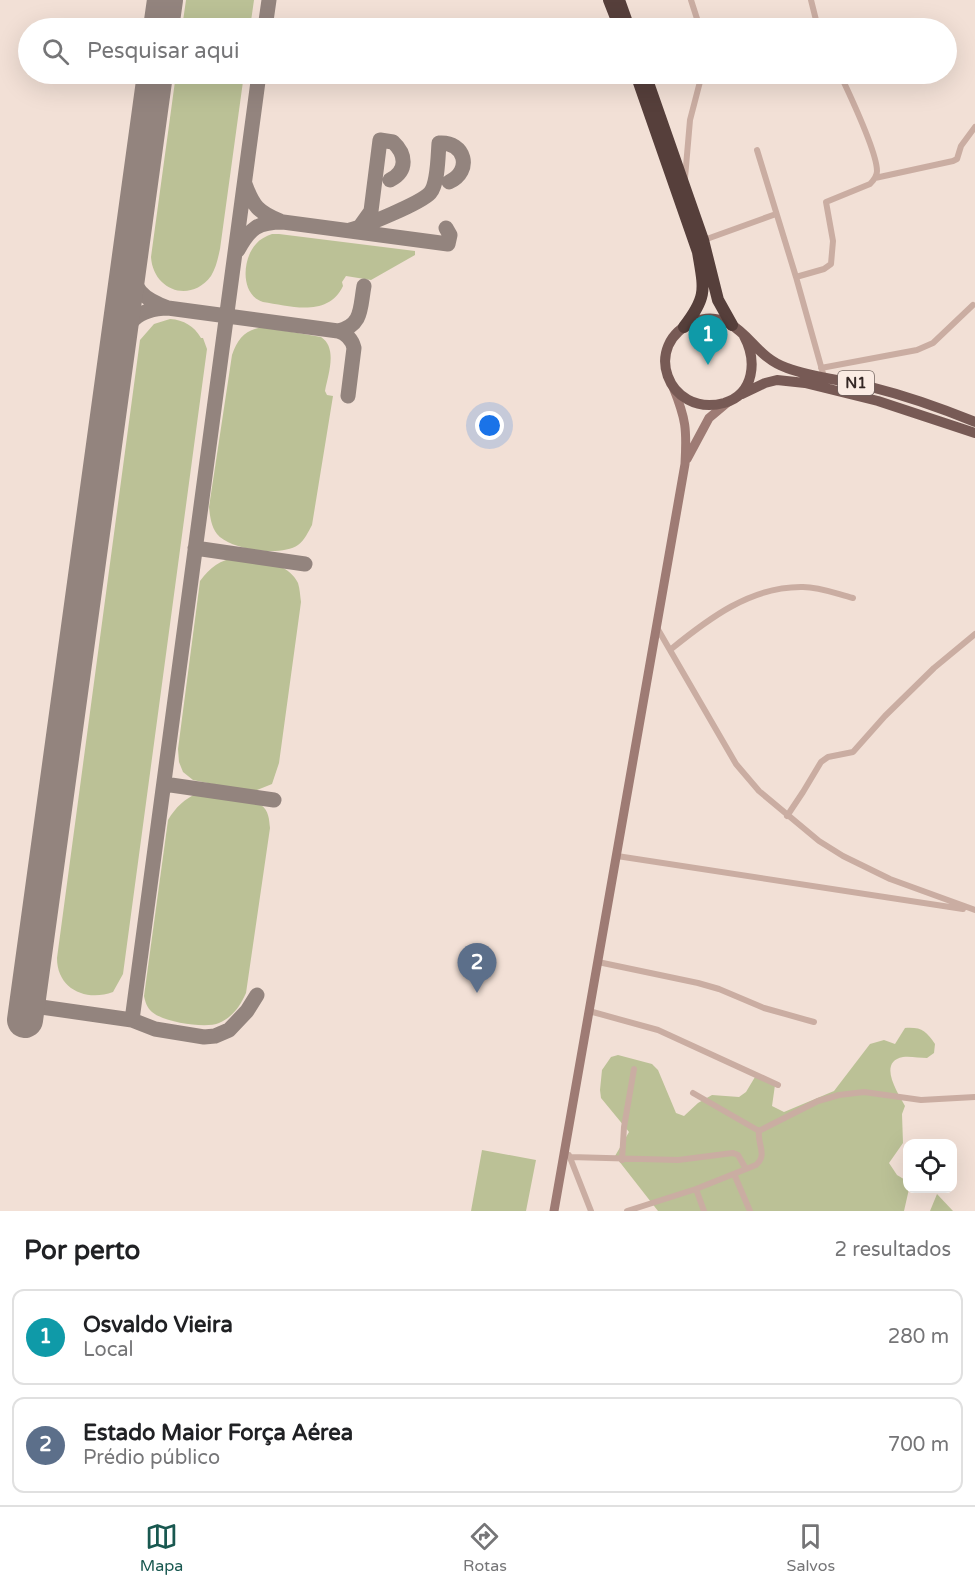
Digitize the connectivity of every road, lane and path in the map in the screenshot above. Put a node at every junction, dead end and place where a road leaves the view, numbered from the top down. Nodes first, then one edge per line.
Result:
1 (609, 0) edge
2 (619, 0) edge
3 (691, 0) edge
4 (811, 0) edge
5 (616, 18) edge
6 (625, 18) edge
7 (697, 18) edge
8 (816, 18) edge
9 (639, 84) edge
10 (649, 84) edge
11 (699, 84) edge
12 (844, 84) edge
13 (975, 127) edge
14 (758, 150) dead end
15 (875, 178) junction
16 (684, 184) junction
17 (776, 214) junction
18 (703, 240) junction
19 (796, 277) junction
20 (973, 305) dead end
21 (732, 325) junction
22 (684, 327) junction
23 (744, 336) junction
24 (823, 372) junction
25 (672, 386) junction
26 (732, 399) junction
27 (975, 422) edge
28 (975, 433) edge
29 (685, 464) junction
30 (853, 598) dead end
31 (656, 625) junction
32 (975, 634) edge
33 (670, 650) junction
34 (787, 816) junction
35 (617, 856) junction
36 (975, 911) edge
37 (598, 962) junction
38 (589, 1011) junction
39 (814, 1022) dead end
40 (634, 1069) dead end
41 (778, 1085) dead end
42 (693, 1093) dead end
43 (975, 1096) edge
44 (759, 1131) junction
45 (567, 1153) junction
46 (622, 1160) junction
47 (746, 1169) junction
48 (734, 1174) junction
49 (696, 1189) junction
50 (652, 1203) junction
51 (554, 1211) edge
52 (591, 1211) edge
53 (627, 1211) edge
54 (654, 1211) edge
55 (705, 1211) edge
56 (750, 1211) edge

1 - 5 highway
2 - 6 highway
3 - 7 street
4 - 8 street
9 - 22 highway
10 - 16 highway
11 - 16 street
12 - 15 street
13 - 15 street
14 - 17 street
15 - 19 street
16 - 18 highway
17 - 18 street
17 - 19 street
18 - 21 highway
19 - 24 street
20 - 24 street
21 - 22 main road
21 - 23 main road
22 - 25 main road
23 - 24 main road, N1
23 - 26 main road
24 - 27 main road, N1
25 - 26 main road
25 - 29 street
26 - 28 main road, N1
26 - 29 street
29 - 31 street
30 - 33 street
31 - 33 street
31 - 35 street
32 - 34 street
33 - 34 street
34 - 36 street
35 - 36 street
35 - 37 street
37 - 38 street
37 - 39 street
38 - 41 street
38 - 45 street
40 - 46 street
42 - 44 street
43 - 44 street
44 - 47 street
45 - 46 street
45 - 51 street
45 - 52 street
46 - 47 street
47 - 48 street
48 - 49 street
48 - 56 street
49 - 50 street
49 - 55 street
50 - 53 street
50 - 54 street

